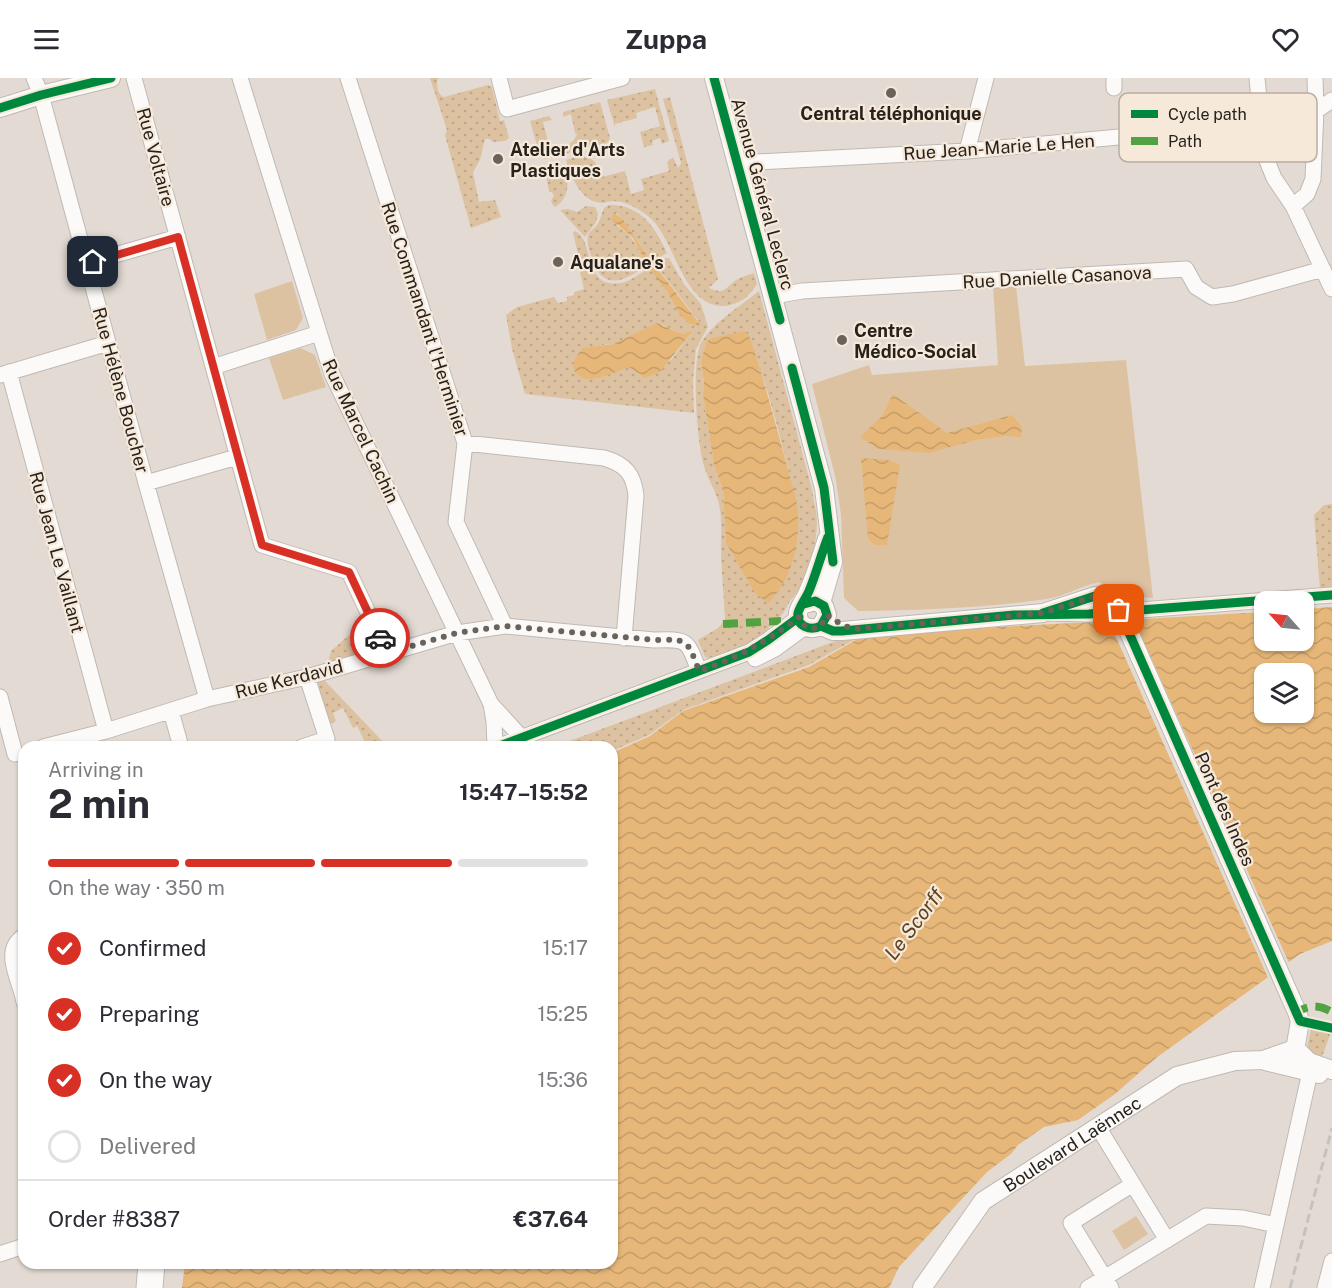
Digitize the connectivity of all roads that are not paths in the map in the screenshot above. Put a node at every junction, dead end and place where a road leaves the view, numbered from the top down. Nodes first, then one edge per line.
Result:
1 (111, 78) edge
2 (134, 78) edge
3 (240, 78) edge
4 (348, 78) edge
5 (499, 78) edge
6 (622, 78) edge
7 (714, 78) edge
8 (986, 78) edge
9 (1257, 78) edge
10 (1315, 78) edge
11 (38, 86) edge
12 (1258, 93) edge
13 (1315, 93) edge
14 (1332, 99) edge
15 (0, 108) edge
16 (1317, 110) edge
17 (1119, 137) edge
18 (967, 151) junction
19 (1268, 162) edge
20 (1314, 162) edge
21 (737, 164) junction
22 (1293, 206) junction
23 (178, 237) junction
24 (87, 263) junction
25 (1323, 269) junction
26 (1332, 289) edge
27 (774, 296) junction
28 (319, 333) junction
29 (108, 343) junction
30 (213, 367) junction
31 (5, 374) edge
32 (465, 443) junction
33 (237, 457) junction
34 (146, 483) junction
35 (1332, 595) edge
36 (1119, 610) junction
37 (813, 615) junction
38 (505, 626) junction
39 (457, 633) junction
40 (624, 638) junction
41 (387, 653) junction
42 (699, 671) junction
43 (307, 677) junction
44 (0, 697) edge
45 (207, 699) junction
46 (491, 704) junction
47 (171, 711) junction
48 (106, 731) junction
49 (67, 741) edge
50 (179, 741) edge
51 (321, 741) edge
52 (496, 741) edge
53 (523, 741) edge
54 (526, 741) edge
55 (527, 741) edge
56 (18, 747) edge
57 (18, 754) edge
58 (0, 758) edge
59 (18, 941) edge
60 (4, 958) edge
61 (18, 984) edge
62 (1296, 1061) junction
63 (1332, 1071) edge
64 (1332, 1078) edge
65 (1098, 1127) junction
66 (1133, 1184) junction
67 (1276, 1226) junction
68 (1167, 1240) junction
69 (12, 1250) edge
70 (1332, 1261) edge
71 (0, 1263) edge
72 (146, 1269) edge
73 (157, 1269) edge
74 (1107, 1283) edge
75 (144, 1288) edge
76 (155, 1288) edge
77 (922, 1288) edge
78 (1088, 1288) edge
79 (1262, 1288) edge
80 (1325, 1288) edge

1 - 11 main road
2 - 23 street, Rue Voltaire
3 - 28 street, Rue Marcel Cachin
4 - 32 street, Rue Commandant l'Herminier
5 - 6 street
7 - 21 main road, Avenue Général Leclerc
8 - 18 street
9 - 12 street
10 - 13 street
11 - 15 main road
11 - 24 street, Rue Hélène Boucher
14 - 16 street
17 - 18 street, Rue Jean-Marie Le Hen
18 - 21 street, Rue Jean-Marie Le Hen
19 - 22 street
20 - 22 street
21 - 27 main road, Avenue Général Leclerc
22 - 25 street
23 - 24 street
23 - 30 street, Rue Voltaire
24 - 29 street, Rue Hélène Boucher
25 - 26 street
25 - 27 street, Rue Danielle Casanova
27 - 37 main road, Avenue Général Leclerc
28 - 30 street
28 - 39 street, Rue Marcel Cachin
29 - 31 street
29 - 34 street, Rue Hélène Boucher
30 - 33 street, Rue Voltaire
31 - 48 street, Rue Jean Le Vaillant
32 - 38 street, Rue Commandant l'Herminier
32 - 40 street
33 - 34 street, Rue Hélène Boucher
33 - 41 street, Rue Voltaire
34 - 45 street, Rue Hélène Boucher
35 - 36 street
36 - 37 main road
36 - 62 main road, Pont des Indes
37 - 42 street
37 - 55 street
38 - 39 street, Rue Kerdavid
38 - 40 street, Rue Kerdavid
39 - 41 street, Rue Kerdavid
39 - 46 street, Rue Marcel Cachin
40 - 42 street, Rue Kerdavid
41 - 43 street, Rue Kerdavid
42 - 54 street
43 - 45 street, Rue Kerdavid
43 - 51 street
44 - 56 street
45 - 47 street, Rue Kerdavid
46 - 52 street, Rue Marcel Cachin
46 - 53 street, Rue Marcel Cachin
47 - 48 street, Rue Kerdavid
47 - 50 street
48 - 49 street, Rue Kerdavid
57 - 58 street
59 - 60 street
60 - 61 street
62 - 63 main road
62 - 64 main road
62 - 65 main road, Boulevard Laënnec
62 - 67 street
65 - 66 street
65 - 77 main road, Boulevard Laënnec
66 - 68 street
66 - 74 street
67 - 68 street
67 - 79 street
68 - 74 street
69 - 71 street
70 - 80 street
72 - 75 street
73 - 76 street
74 - 78 street

